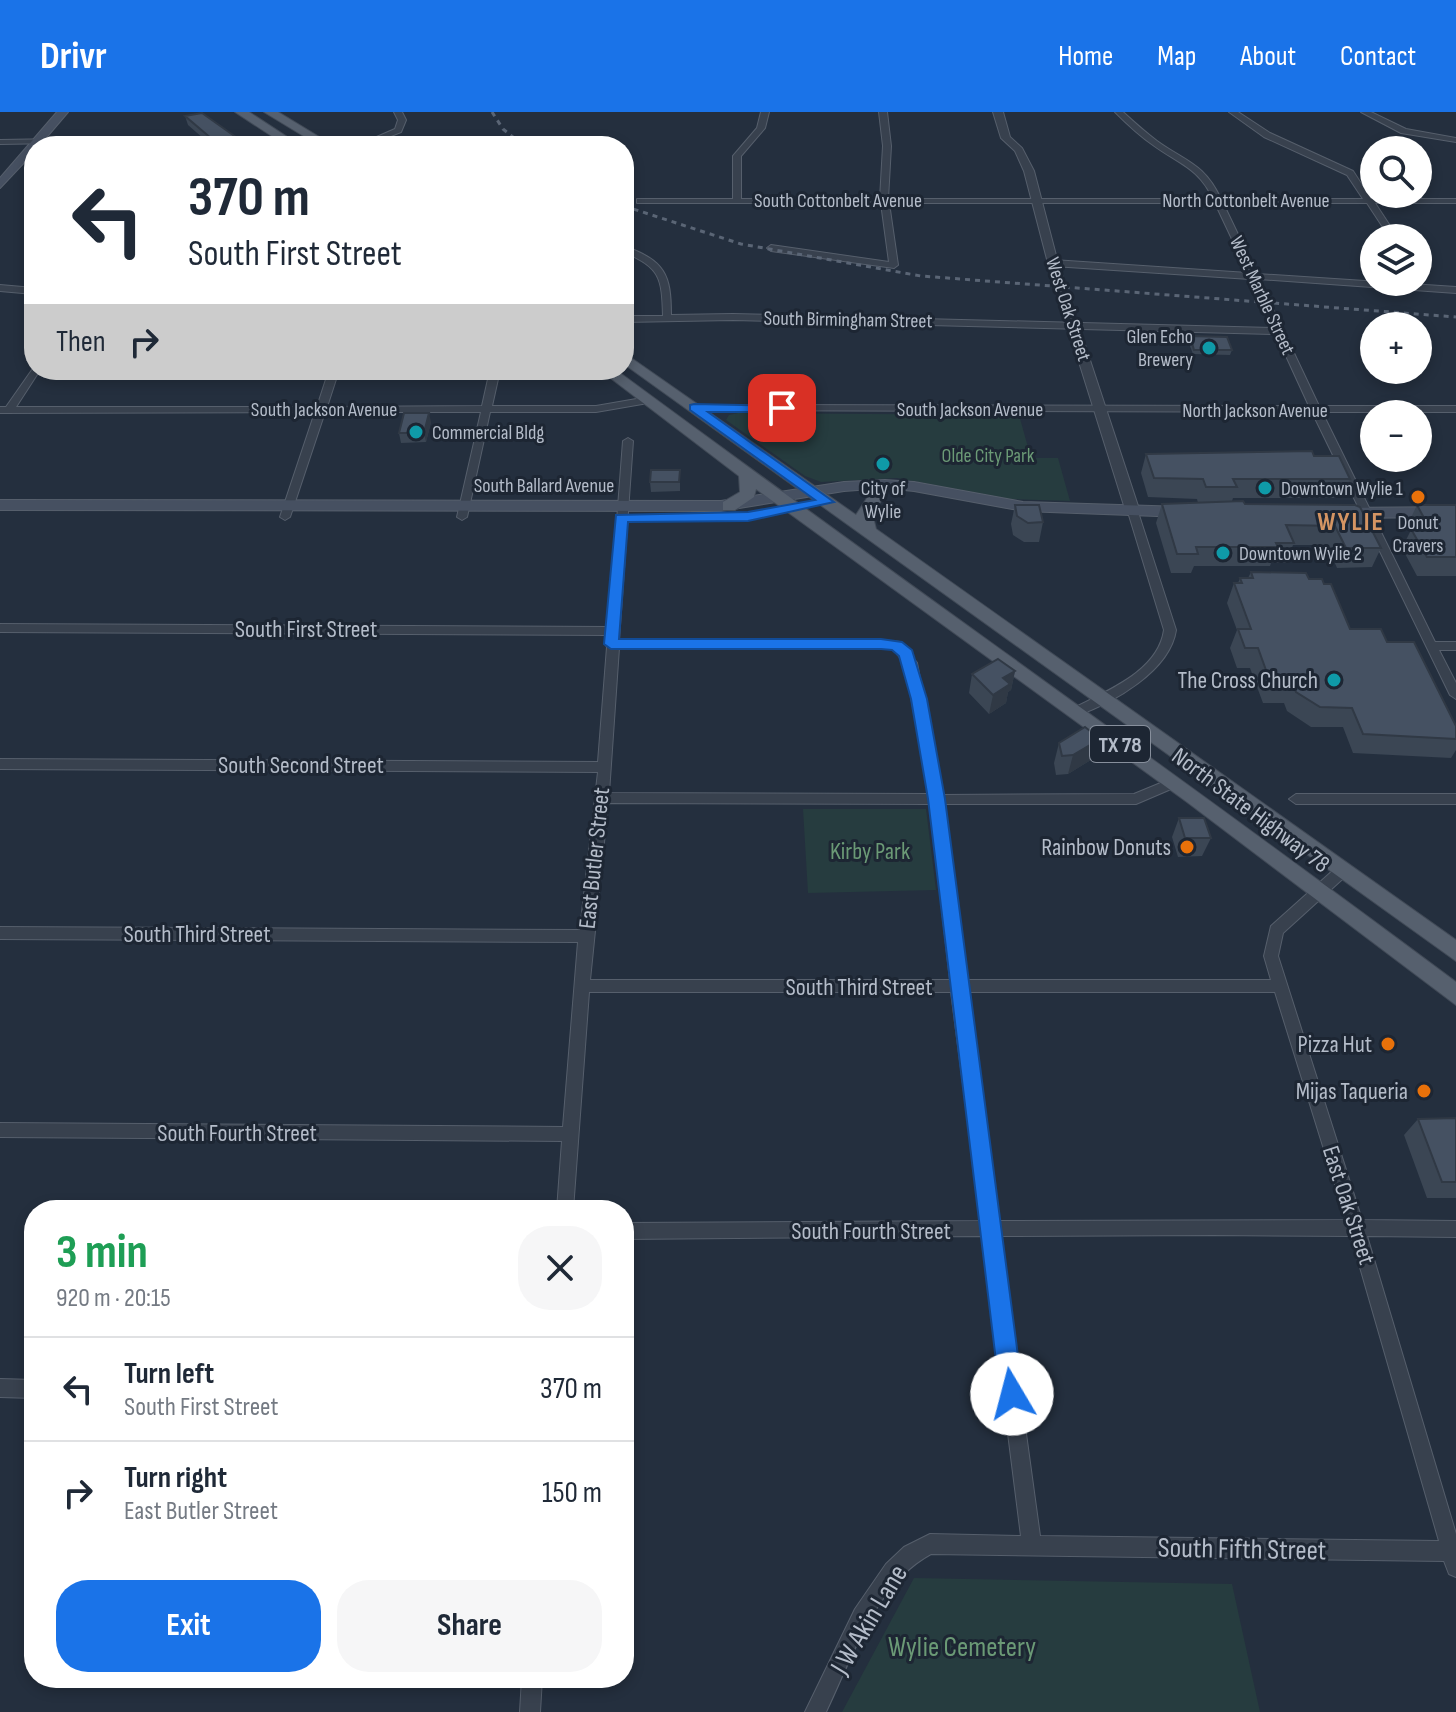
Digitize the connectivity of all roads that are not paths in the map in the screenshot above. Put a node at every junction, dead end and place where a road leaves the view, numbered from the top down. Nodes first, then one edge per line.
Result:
1 (63, 112) edge
2 (241, 112) edge
3 (270, 112) edge
4 (398, 112) edge
5 (765, 112) edge
6 (883, 112) edge
7 (998, 112) edge
8 (1119, 112) edge
9 (1233, 112) edge
10 (1365, 112) edge
11 (78, 113) edge
12 (42, 136) edge
13 (59, 136) edge
14 (279, 136) edge
15 (311, 136) edge
16 (384, 136) edge
17 (1456, 140) edge
18 (24, 141) edge
19 (0, 142) edge
20 (24, 162) edge
21 (24, 174) edge
22 (1360, 185) edge
23 (2, 195) edge
24 (884, 199) junction
25 (737, 200) junction
26 (1036, 200) junction
27 (1360, 200) edge
28 (640, 201) dead end
29 (1218, 201) junction
30 (1432, 201) edge
31 (1456, 201) edge
32 (771, 248) dead end
33 (634, 254) edge
34 (1053, 263) junction
35 (1255, 276) junction
36 (1360, 283) edge
37 (0, 288) edge
38 (1432, 288) edge
39 (24, 290) edge
40 (1456, 290) edge
41 (667, 317) junction
42 (634, 319) edge
43 (1073, 324) junction
44 (1280, 331) junction
45 (634, 364) edge
46 (28, 380) edge
47 (330, 380) edge
48 (493, 380) edge
49 (621, 380) edge
50 (648, 400) junction
51 (486, 408) junction
52 (694, 408) junction
53 (1101, 409) junction
54 (1456, 409) edge
55 (5, 410) edge
56 (320, 410) junction
57 (1317, 410) junction
58 (628, 441) dead end
59 (747, 474) junction
60 (877, 496) junction
61 (820, 497) junction
62 (786, 504) junction
63 (729, 506) junction
64 (1, 509) edge
65 (286, 511) junction
66 (463, 511) junction
67 (622, 512) junction
68 (1084, 512) junction
69 (1133, 512) junction
70 (1208, 512) edge
71 (1456, 512) edge
72 (1319, 513) edge
73 (1365, 513) junction
74 (868, 530) junction
75 (0, 628) edge
76 (612, 637) junction
77 (1432, 646) junction
78 (1456, 646) edge
79 (1456, 695) edge
80 (1100, 698) junction
81 (1076, 712) junction
82 (0, 764) edge
83 (603, 767) junction
84 (1173, 783) junction
85 (602, 798) junction
86 (936, 799) junction
87 (1296, 799) dead end
88 (1456, 799) edge
89 (1343, 870) junction
90 (1318, 893) junction
91 (0, 933) edge
92 (586, 936) junction
93 (1456, 952) edge
94 (583, 986) junction
95 (1279, 986) junction
96 (958, 987) junction
97 (1456, 995) edge
98 (0, 1130) edge
99 (570, 1134) junction
100 (566, 1200) edge
101 (1358, 1229) junction
102 (1456, 1229) edge
103 (634, 1231) edge
104 (990, 1231) junction
105 (0, 1388) edge
106 (24, 1389) edge
107 (1032, 1546) junction
108 (1455, 1556) edge
109 (531, 1688) edge
110 (530, 1712) edge
111 (815, 1712) edge

1 - 12 main road
2 - 14 main road
3 - 15 main road
4 - 16 street
5 - 25 street
6 - 24 street
7 - 26 street, West Oak Street
8 - 29 street, West Marble Street
9 - 22 street
10 - 17 street
11 - 13 main road
18 - 19 street
20 - 23 main road
21 - 23 main road
24 - 25 street, South Cottonbelt Avenue
24 - 26 street, South Cottonbelt Avenue
24 - 32 street
25 - 28 street, South Cottonbelt Avenue
26 - 29 street, North Cottonbelt Avenue
26 - 34 street, West Oak Street
27 - 29 street, North Cottonbelt Avenue
29 - 35 street, West Marble Street
30 - 31 street, North Cottonbelt Avenue
33 - 41 street
34 - 35 street
34 - 43 street, West Oak Street
35 - 36 street
35 - 44 street, West Marble Street
37 - 39 street
38 - 40 street
41 - 42 street, South Birmingham Street
41 - 43 street, South Birmingham Street
43 - 44 street, South Birmingham Street
43 - 53 street, West Oak Street
44 - 57 street, West Marble Street
45 - 52 main road, TX 78
46 - 55 street
47 - 56 street
48 - 51 street
49 - 50 main road, TX 78
50 - 51 street, South Jackson Avenue
50 - 59 main road, TX 78
51 - 56 street, South Jackson Avenue
51 - 66 street
52 - 53 street, South Jackson Avenue
52 - 61 main road, TX 78
53 - 57 street, North Jackson Avenue
53 - 69 street, West Oak Street
54 - 57 street, North Jackson Avenue
55 - 56 street, South Jackson Avenue
56 - 65 street
57 - 73 street, West Marble Street
58 - 67 street, East Butler Street
59 - 62 main road, TX 78
59 - 63 main road
60 - 61 main road, South Ballard Avenue
60 - 68 main road, South Ballard Avenue
60 - 74 main road
61 - 62 main road, South Ballard Avenue
61 - 68 main road, South Ballard Avenue
61 - 74 main road, North State Highway 78 / TX 78
62 - 63 main road, South Ballard Avenue
62 - 67 main road, South Ballard Avenue
62 - 81 main road, North State Highway 78 / TX 78
63 - 67 main road, South Ballard Avenue
64 - 65 main road, South Ballard Avenue
65 - 66 main road, South Ballard Avenue
66 - 67 main road, South Ballard Avenue
67 - 76 street, East Butler Street
68 - 69 main road, South Ballard Avenue
69 - 70 main road, South Ballard Avenue
69 - 80 street
71 - 73 main road
72 - 73 main road
73 - 77 street, West Marble Street
74 - 80 main road, North State Highway 78 / TX 78
75 - 76 street, South First Street
76 - 83 street, East Butler Street
76 - 86 street, South First Street
77 - 78 street
77 - 79 street, West Marble Street
80 - 81 street
80 - 89 main road, North State Highway 78 / TX 78
81 - 84 main road, North State Highway 78 / TX 78
82 - 83 street, South Second Street
83 - 85 street, East Butler Street
84 - 86 street
84 - 90 main road, North State Highway 78 / TX 78
85 - 86 street
85 - 92 street, East Butler Street
86 - 96 street
87 - 88 street
89 - 90 street, East Oak Street
89 - 93 main road, North State Highway 78 / TX 78
90 - 95 street, East Oak Street
90 - 97 main road, North State Highway 78 / TX 78
91 - 92 street, South Third Street
92 - 94 street, East Butler Street
94 - 96 street, South Third Street
94 - 99 street, East Butler Street
95 - 96 street, South Third Street
95 - 101 street, East Oak Street
96 - 104 street
98 - 99 street, South Fourth Street
99 - 100 street, East Butler Street
101 - 102 street, South Fourth Street
101 - 104 street, South Fourth Street
101 - 108 street, East Oak Street
103 - 104 street, South Fourth Street
104 - 107 street
105 - 106 street
107 - 108 street, South Fifth Street
107 - 111 street, J W Akin Lane
109 - 110 street

